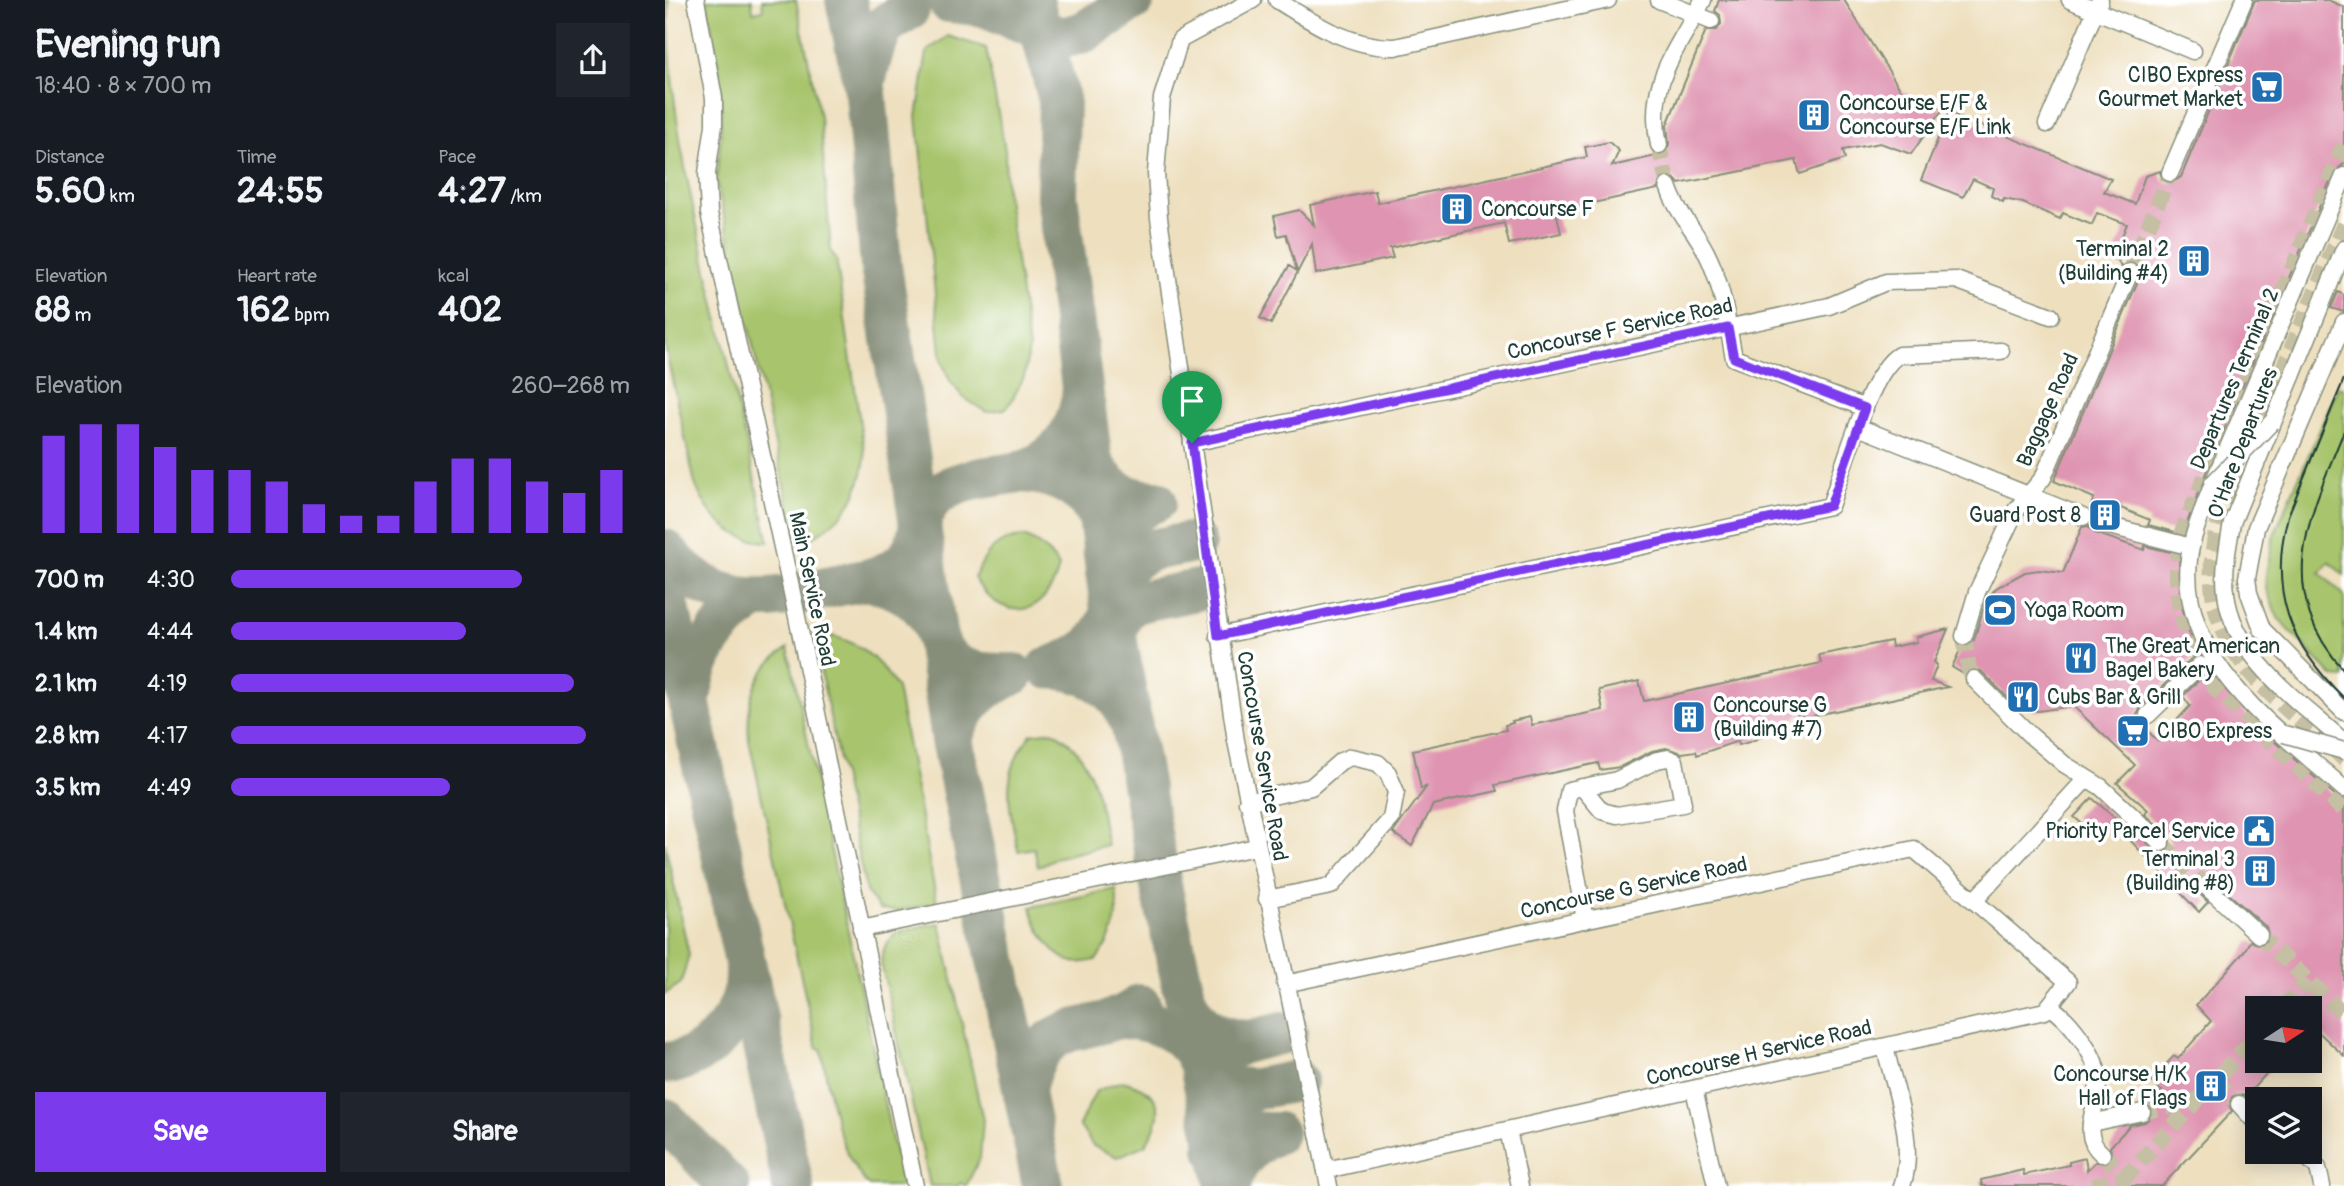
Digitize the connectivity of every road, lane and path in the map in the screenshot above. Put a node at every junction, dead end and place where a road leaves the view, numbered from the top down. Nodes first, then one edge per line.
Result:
1 (696, 0) edge
2 (1253, 0) edge
3 (1277, 0) edge
4 (1608, 0) edge
5 (1659, 0) edge
6 (2070, 0) edge
7 (2244, 0) edge
8 (2098, 5) edge
9 (1703, 12) edge
10 (2193, 51) dead end
11 (2047, 124) dead end
12 (1659, 145) tunnel mouth
13 (2170, 173) tunnel mouth
14 (2344, 176) edge
15 (1668, 186) tunnel mouth
16 (2344, 249) edge
17 (2130, 272) tunnel mouth
18 (2051, 316) dead end
19 (2344, 321) edge
20 (1728, 328) junction
21 (2000, 351) dead end
22 (1865, 408) junction
23 (2272, 422) junction
24 (1858, 427) junction
25 (1192, 443) junction
26 (2213, 483) junction
27 (2028, 495) junction
28 (2179, 544) dead end
29 (1218, 636) junction
30 (1964, 636) tunnel mouth
31 (2200, 665) dead end
32 (1974, 679) tunnel mouth
33 (2344, 712) edge
34 (2148, 715) dead end
35 (2284, 734) junction
36 (2344, 742) edge
37 (2344, 751) edge
38 (2086, 779) junction
39 (1582, 787) junction
40 (2344, 789) edge
41 (1247, 802) junction
42 (2161, 843) tunnel mouth
43 (1256, 847) junction
44 (2207, 887) tunnel mouth
45 (1267, 898) junction
46 (1974, 901) junction
47 (1585, 920) junction
48 (861, 929) junction
49 (2259, 935) tunnel mouth
50 (1285, 984) junction
51 (2049, 1006) junction
52 (1885, 1046) junction
53 (1694, 1089) junction
54 (2239, 1104) tunnel mouth
55 (2245, 1111) edge
56 (2142, 1112) tunnel mouth
57 (2091, 1123) junction
58 (1508, 1130) junction
59 (2102, 1154) tunnel mouth
60 (2314, 1164) edge
61 (1328, 1178) edge
62 (915, 1186) edge
63 (1521, 1186) edge
64 (1716, 1186) edge
65 (1902, 1186) edge
66 (2322, 1186) edge

1 - 48 street, Main Service Road
2 - 25 street, Concourse Service Road
3 - 4 street
5 - 9 street
6 - 8 street
7 - 13 street
8 - 10 street
8 - 11 street
9 - 12 street
14 - 26 street, Departures Terminal 2
15 - 20 street
16 - 23 street, O'Hare Departures
17 - 27 street, Baggage Road
18 - 20 street, Concourse F Service Road
19 - 33 street
20 - 22 street
20 - 25 street, Concourse F Service Road
21 - 22 street
22 - 24 street
23 - 26 street, bridge
23 - 36 street, O'Hare Departures
24 - 27 street
24 - 29 street
25 - 29 street, Concourse Service Road
26 - 35 street, Departures Terminal 2
27 - 28 street
27 - 30 street, Baggage Road
29 - 41 street, Concourse Service Road
31 - 34 street
32 - 38 street
35 - 37 street, bridge
35 - 40 street, Departures Terminal 2
38 - 42 street
38 - 46 street
39 - 39 street
39 - 47 street
41 - 43 street, Concourse Service Road
41 - 45 street
43 - 45 street, Concourse Service Road
43 - 48 street
44 - 49 street
45 - 50 street, Concourse Service Road
46 - 47 street, Concourse G Service Road
46 - 51 street
47 - 50 street, Concourse G Service Road
48 - 62 street, Main Service Road
50 - 61 street, Concourse Service Road
51 - 52 street, Concourse H Service Road
51 - 57 street
52 - 53 street, Concourse H Service Road
52 - 65 street
53 - 58 street, Concourse H Service Road
53 - 64 street
54 - 55 street
56 - 57 street
57 - 59 street
58 - 61 street, Concourse H Service Road
58 - 63 street
60 - 66 street

